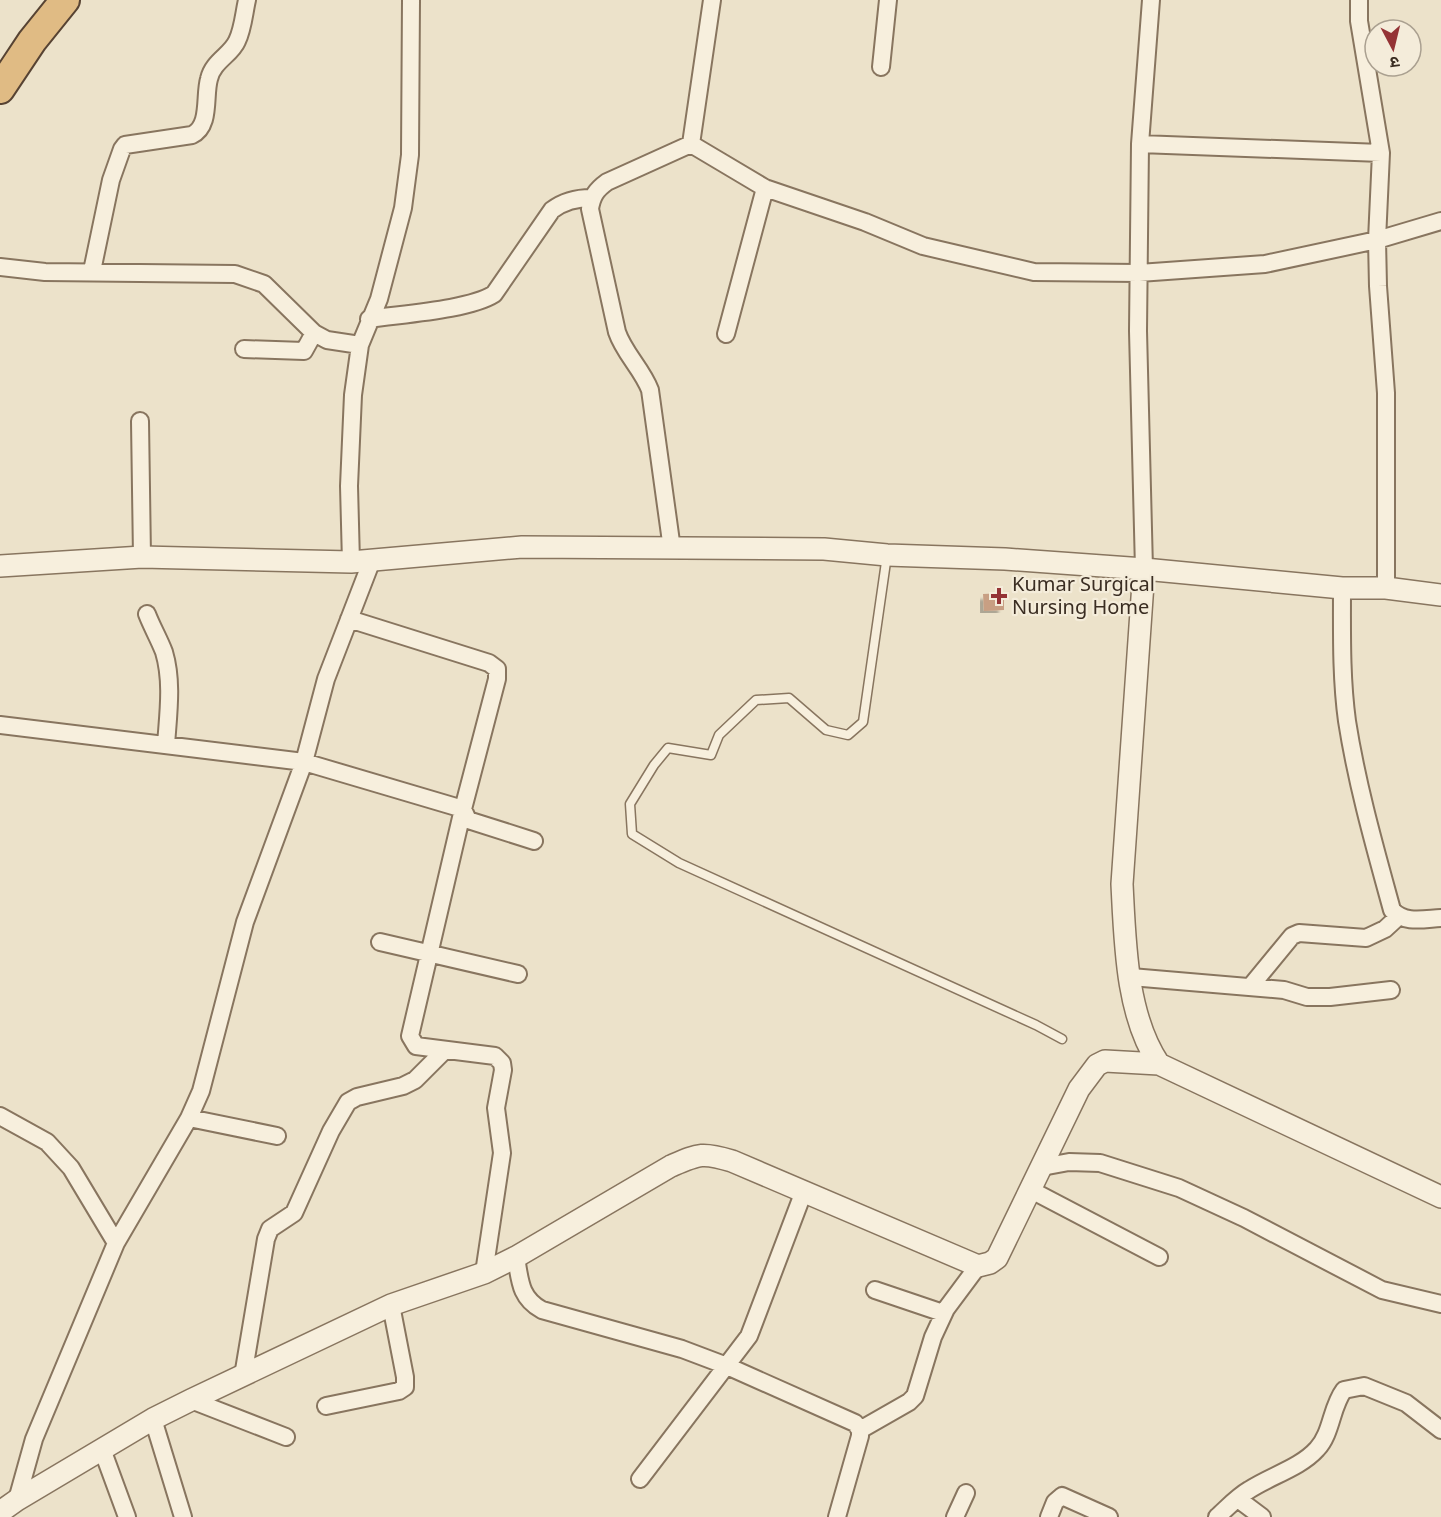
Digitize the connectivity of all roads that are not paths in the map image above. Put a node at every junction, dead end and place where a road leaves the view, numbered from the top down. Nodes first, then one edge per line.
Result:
1 (65, 0) edge
2 (248, 0) edge
3 (411, 0) edge
4 (712, 0) edge
5 (888, 0) edge
6 (1151, 0) edge
7 (1359, 0) edge
8 (880, 67) dead end
9 (0, 89) edge
10 (692, 144) junction
11 (1140, 144) junction
12 (1381, 153) junction
13 (765, 188) junction
14 (591, 198) junction
15 (1441, 221) edge
16 (1377, 240) junction
17 (0, 267) edge
18 (93, 271) junction
19 (1139, 273) junction
20 (369, 320) junction
21 (314, 333) junction
22 (726, 334) dead end
23 (360, 345) junction
24 (244, 349) dead end
25 (140, 421) dead end
26 (672, 549) junction
27 (887, 555) junction
28 (142, 557) junction
29 (372, 560) junction
30 (351, 562) junction
31 (0, 566) edge
32 (1144, 569) junction
33 (1342, 588) junction
34 (1386, 588) junction
35 (1441, 595) edge
36 (147, 614) dead end
37 (350, 619) junction
38 (0, 725) edge
39 (166, 745) junction
40 (304, 762) junction
41 (463, 809) junction
42 (534, 841) dead end
43 (1398, 917) junction
44 (1441, 918) edge
45 (380, 942) dead end
46 (429, 953) junction
47 (518, 974) dead end
48 (1131, 977) junction
49 (1250, 987) junction
50 (1391, 990) dead end
51 (1062, 1039) dead end
52 (444, 1050) junction
53 (1159, 1064) junction
54 (0, 1116) edge
55 (189, 1118) junction
56 (277, 1136) dead end
57 (1042, 1167) junction
58 (1031, 1190) junction
59 (804, 1191) junction
60 (1441, 1197) edge
61 (116, 1243) junction
62 (516, 1257) junction
63 (1159, 1257) dead end
64 (978, 1266) junction
65 (484, 1273) junction
66 (875, 1290) dead end
67 (1441, 1304) edge
68 (391, 1305) junction
69 (944, 1313) junction
70 (727, 1366) junction
71 (243, 1376) junction
72 (191, 1400) junction
73 (326, 1406) dead end
74 (153, 1419) junction
75 (860, 1430) junction
76 (1441, 1430) edge
77 (286, 1437) dead end
78 (102, 1449) junction
79 (640, 1479) dead end
80 (966, 1493) dead end
81 (1238, 1498) junction
82 (8, 1506) edge
83 (127, 1517) edge
84 (183, 1517) edge
85 (837, 1517) edge
86 (955, 1517) edge
87 (1049, 1517) edge
88 (1109, 1517) edge
89 (1217, 1517) edge
90 (1262, 1517) edge

1 - 9 highway
2 - 18 street
3 - 20 street
4 - 10 street
5 - 8 street
6 - 11 street
7 - 12 street
10 - 13 street
10 - 14 street
11 - 12 street
11 - 19 street
12 - 16 street
13 - 19 street
13 - 22 street
14 - 20 street
14 - 26 street
15 - 16 street
16 - 19 street
16 - 34 street
17 - 18 street
18 - 21 street
19 - 32 street
20 - 23 street
21 - 23 street
21 - 24 street
23 - 30 street
25 - 28 street
26 - 27 street
26 - 29 street
27 - 32 street
27 - 51 lane
28 - 30 street
28 - 31 street
29 - 30 street
29 - 37 street
32 - 33 street
32 - 48 street
33 - 34 street
33 - 43 street
34 - 35 street
36 - 39 street
37 - 40 street
37 - 41 street
38 - 39 street
39 - 40 street
40 - 41 street
40 - 55 street
41 - 42 street
41 - 46 street
43 - 44 street
43 - 49 street
45 - 46 street
46 - 47 street
46 - 52 street
48 - 49 street
48 - 53 street
49 - 50 street
52 - 65 street
52 - 71 street
53 - 57 street
53 - 60 street
54 - 61 street
55 - 56 street
55 - 61 street
57 - 58 street
57 - 67 street
58 - 63 street
58 - 64 street
59 - 62 street
59 - 64 street
59 - 70 street
61 - 82 street
62 - 65 street
62 - 70 street
64 - 69 street
65 - 68 street
66 - 69 street
68 - 71 street
68 - 73 street
69 - 75 street
70 - 75 street
70 - 79 street
71 - 72 street
72 - 74 street
72 - 77 street
74 - 78 street
74 - 84 street
75 - 85 street
76 - 81 street
78 - 82 street
78 - 83 street
80 - 86 street
81 - 89 street
81 - 90 street
87 - 88 street

